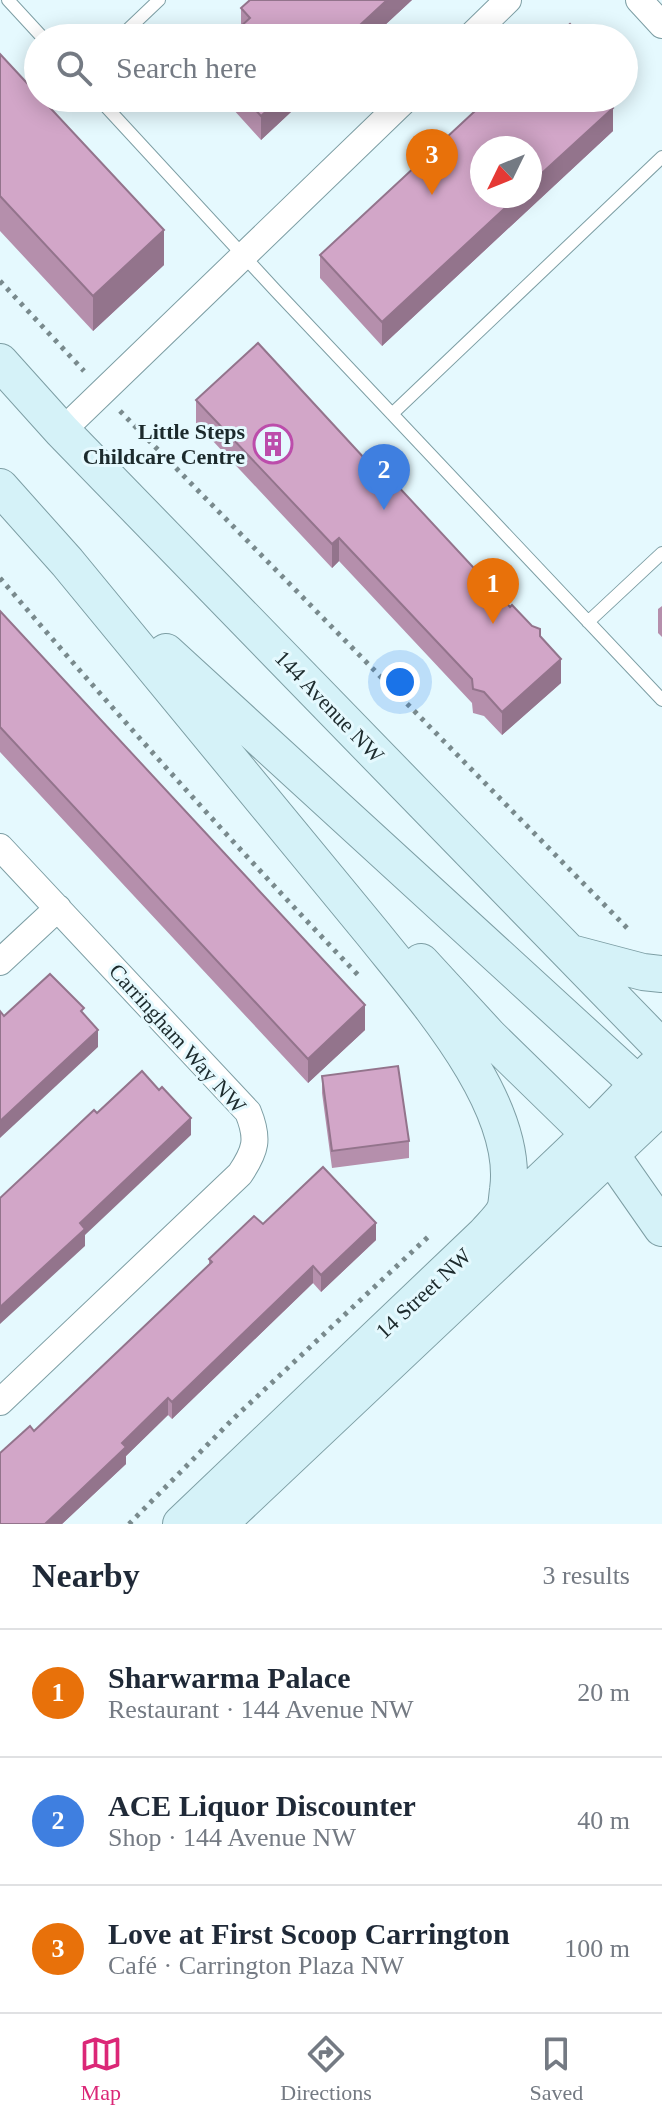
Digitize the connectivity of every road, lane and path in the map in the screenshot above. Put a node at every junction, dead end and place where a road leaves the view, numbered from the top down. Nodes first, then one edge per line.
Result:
1 (8, 0) edge
2 (159, 0) edge
3 (508, 0) edge
4 (639, 0) edge
5 (30, 24) edge
6 (134, 24) edge
7 (483, 24) edge
8 (662, 25) edge
9 (111, 112) edge
10 (393, 112) edge
11 (662, 157) edge
12 (244, 256) junction
13 (0, 281) edge
14 (0, 362) edge
15 (102, 392) junction
16 (392, 414) junction
17 (62, 431) junction
18 (0, 487) edge
19 (662, 553) edge
20 (67, 562) junction
21 (0, 578) edge
22 (588, 622) junction
23 (662, 700) edge
24 (218, 744) junction
25 (0, 847) edge
26 (58, 908) junction
27 (640, 940) dead end
28 (571, 953) junction
29 (0, 962) edge
30 (662, 974) edge
31 (365, 982) dead end
32 (662, 1048) edge
33 (656, 1084) edge
34 (600, 1145) junction
35 (662, 1228) edge
36 (434, 1230) dead end
37 (486, 1233) junction
38 (0, 1402) edge
39 (129, 1524) edge
40 (181, 1524) edge
41 (219, 1524) edge

1 - 5 lane
2 - 6 lane
3 - 7 street
4 - 8 street
9 - 12 lane
10 - 12 street
11 - 16 lane
12 - 15 street
12 - 16 lane
13 - 15 path
14 - 17 main road, 144 Avenue NW
15 - 17 street
15 - 27 path
16 - 22 lane
17 - 28 main road, 144 Avenue NW
18 - 20 main road
19 - 22 lane
20 - 24 main road
20 - 33 main road
21 - 31 path
22 - 23 lane
24 - 34 main road
24 - 37 main road
25 - 26 street, Carringham Way NW
26 - 29 street
26 - 38 street, Carringham Way NW
28 - 30 main road
28 - 32 main road, 144 Avenue NW
33 - 34 main road, 14 Street NW
34 - 35 main road
34 - 37 main road, 14 Street NW
34 - 41 main road, 14 Street NW
36 - 39 path
37 - 40 main road, 14 Street NW

